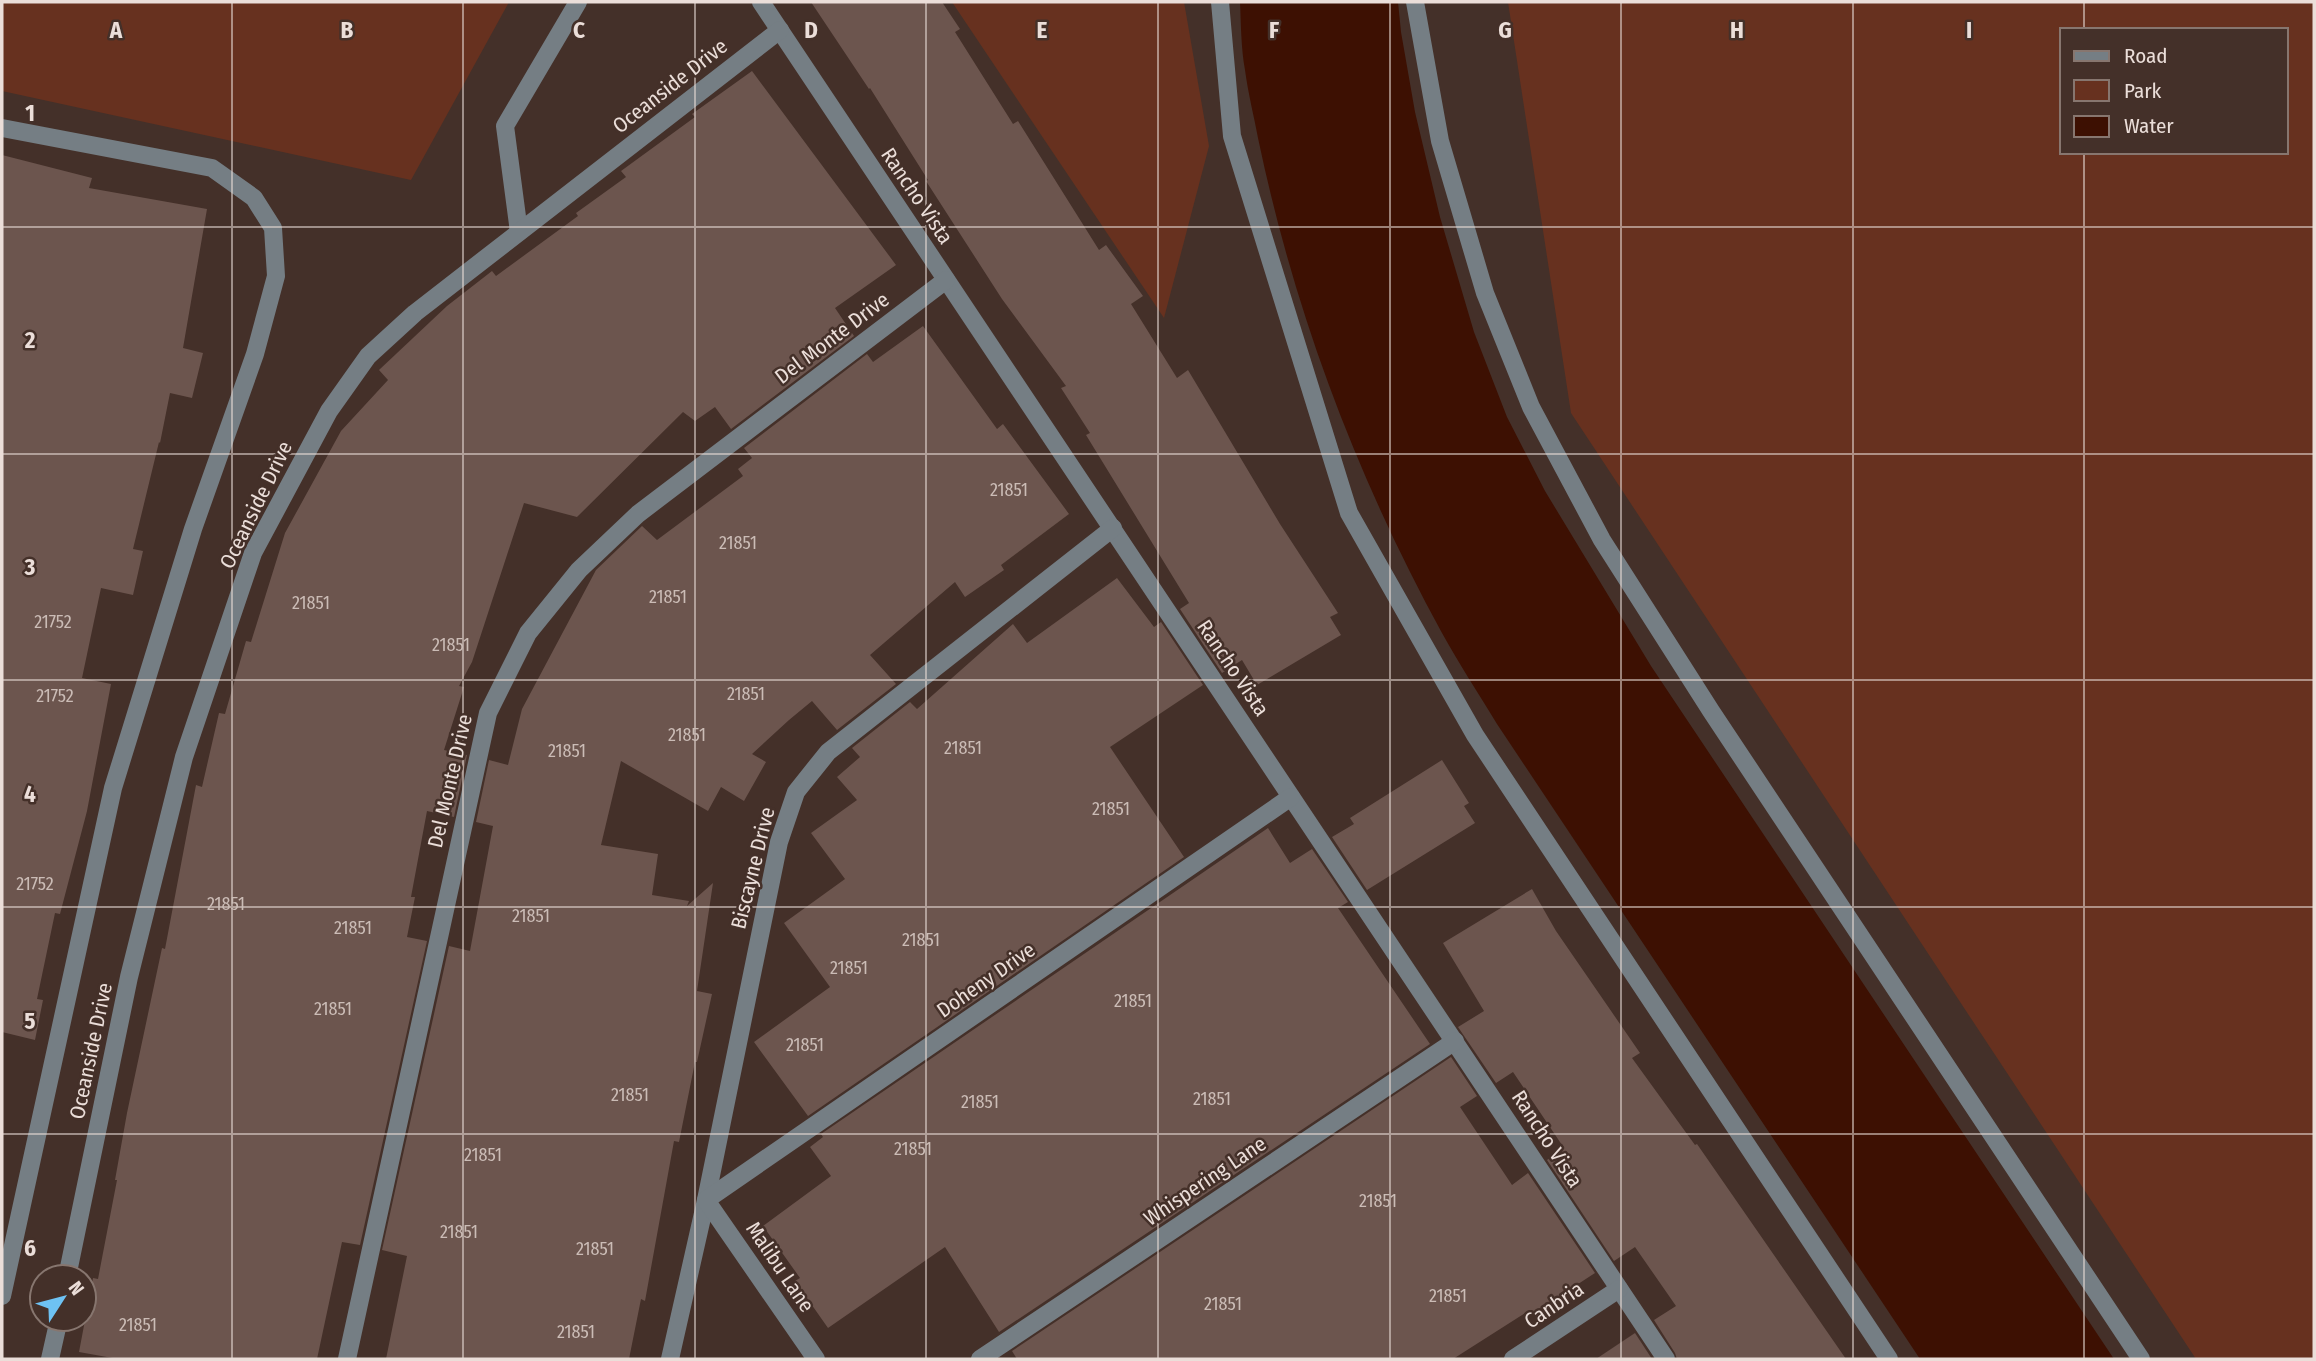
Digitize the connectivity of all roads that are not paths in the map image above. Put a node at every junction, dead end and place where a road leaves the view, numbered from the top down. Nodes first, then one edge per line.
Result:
1 (578, 2) edge
2 (761, 2) edge
3 (1220, 2) edge
4 (1415, 2) edge
5 (780, 30) junction
6 (2, 128) edge
7 (519, 232) junction
8 (946, 280) junction
9 (1113, 528) junction
10 (1291, 797) junction
11 (1455, 1041) junction
12 (706, 1200) junction
13 (70, 1263) edge
14 (1619, 1289) junction
15 (2, 1296) edge
16 (56, 1333) edge
17 (50, 1359) edge
18 (347, 1359) edge
19 (670, 1359) edge
20 (816, 1359) edge
21 (980, 1359) edge
22 (1513, 1359) edge
23 (1666, 1359) edge
24 (1889, 1359) edge
25 (2141, 1359) edge

1 - 7 lane
2 - 5 lane, Rancho Vista
3 - 24 lane
4 - 25 lane
5 - 7 lane, Oceanside Drive
5 - 8 lane, Rancho Vista
6 - 15 lane
7 - 13 lane, Oceanside Drive
8 - 9 lane, Rancho Vista
8 - 18 lane, Del Monte Drive
9 - 10 lane, Rancho Vista
9 - 12 lane, Biscayne Drive
10 - 11 lane, Rancho Vista
10 - 12 lane, Doheny Drive
11 - 14 lane, Rancho Vista
11 - 21 lane, Whispering Lane
12 - 19 lane, Biscayne Drive
12 - 20 lane, Malibu Lane
14 - 22 lane, Canbria
14 - 23 lane, Rancho Vista
16 - 17 lane

